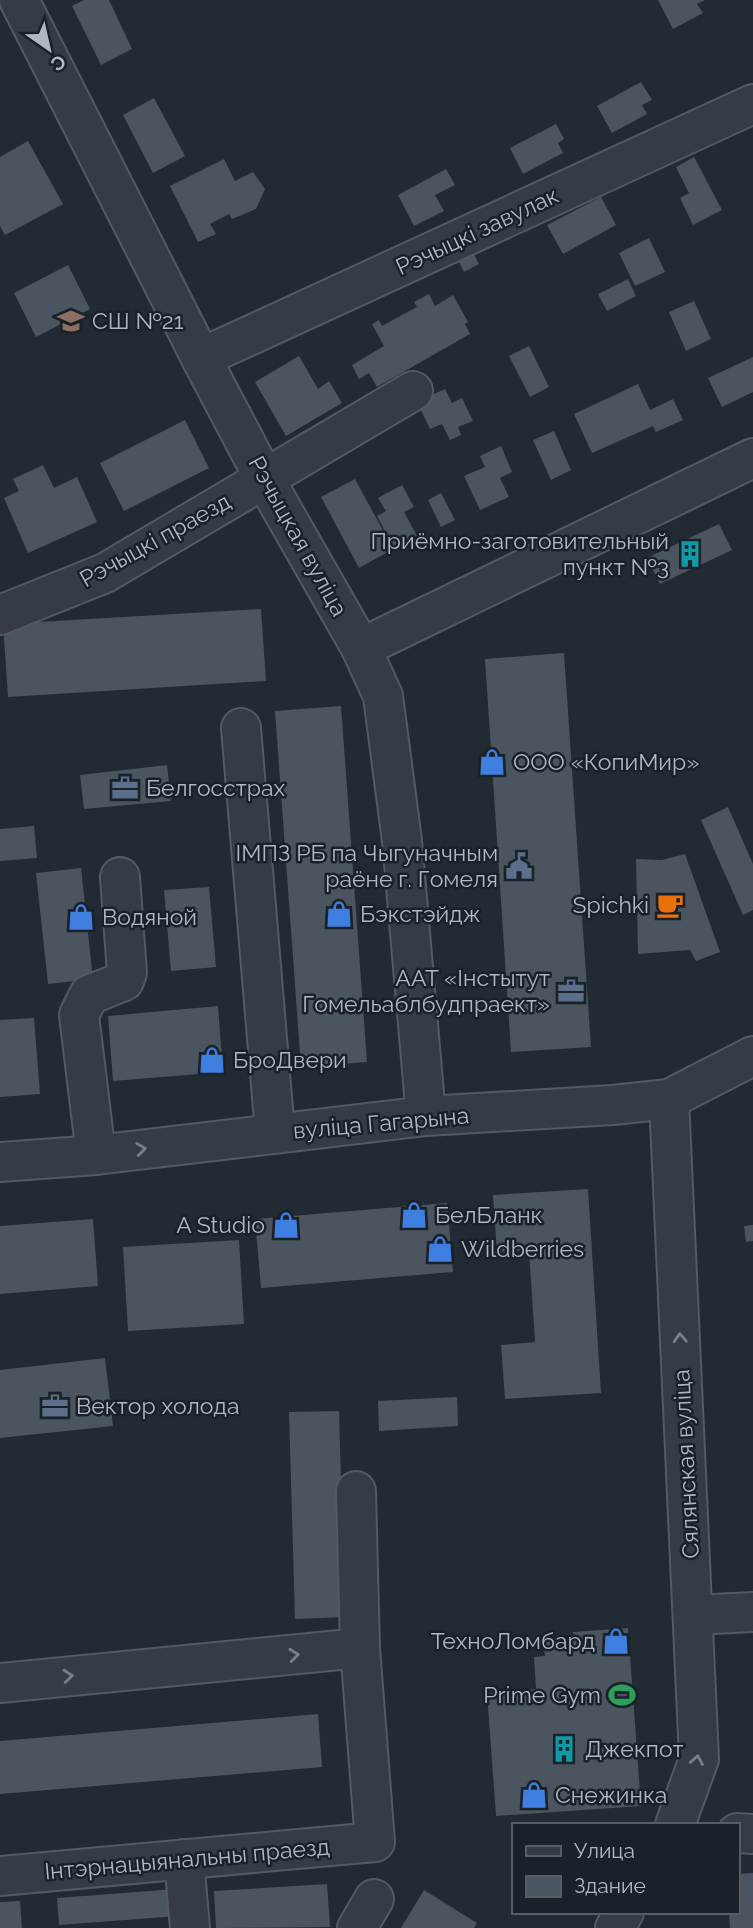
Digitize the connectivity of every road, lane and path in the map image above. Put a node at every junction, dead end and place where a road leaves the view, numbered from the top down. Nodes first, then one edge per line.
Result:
1 (19, 0) edge
2 (753, 104) edge
3 (201, 358) junction
4 (413, 391) dead end
5 (753, 458) edge
6 (264, 478) junction
7 (0, 615) edge
8 (361, 648) junction
9 (241, 728) dead end
10 (120, 877) dead end
11 (753, 1056) edge
12 (669, 1099) junction
13 (426, 1116) junction
14 (275, 1133) junction
15 (96, 1155) junction
16 (0, 1162) edge
17 (356, 1491) dead end
18 (753, 1612) edge
19 (693, 1615) junction
20 (359, 1648) junction
21 (0, 1683) edge
22 (676, 1823) edge
23 (184, 1859) junction
24 (0, 1876) edge
25 (190, 1928) edge

1 - 3 street, Рэчыцкая вуліца
2 - 3 street, Рэчыцкі завулак
3 - 6 street, Рэчыцкая вуліца
4 - 6 street, Рэчыцкі праезд
5 - 8 street
6 - 7 street, Рэчыцкі праезд
6 - 8 street, Рэчыцкая вуліца
8 - 13 street, Рэчыцкая вуліца
9 - 14 street
10 - 15 street
11 - 12 street, вуліца Гагарына
12 - 13 street, вуліца Гагарына
19 -> 12 street, Сялянская вуліца
13 - 14 street, вуліца Гагарына
15 -> 14 street, вуліца Гагарына
15 - 16 street, вуліца Гагарына
17 - 20 street
18 - 19 street
22 -> 19 street, Сялянская вуліца
21 -> 20 street
20 - 23 street, Інтэрнацыянальны праезд
23 - 24 street, Інтэрнацыянальны праезд
23 - 25 street

